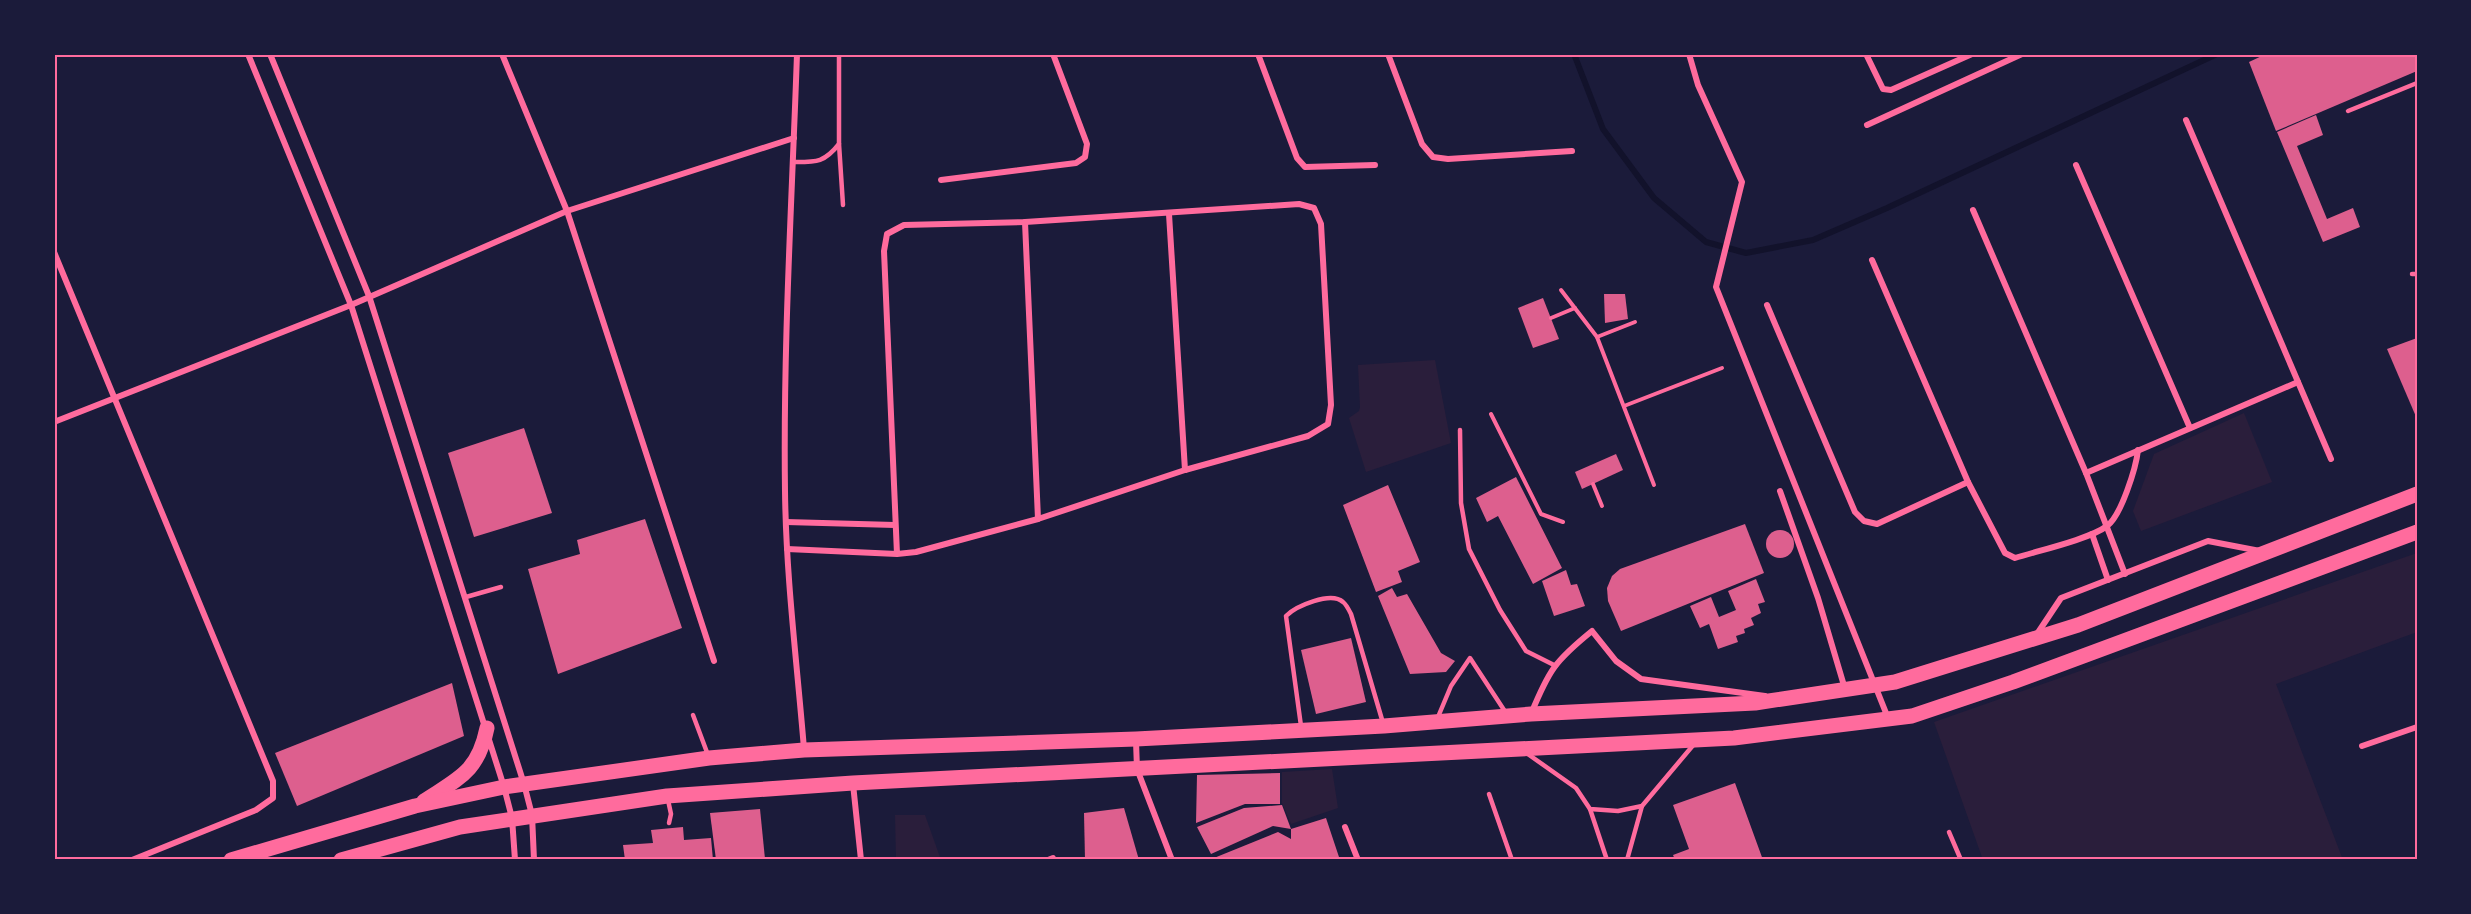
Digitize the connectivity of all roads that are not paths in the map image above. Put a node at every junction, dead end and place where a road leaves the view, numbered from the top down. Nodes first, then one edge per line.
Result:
1 (248, 54) edge
2 (270, 54) edge
3 (502, 54) edge
4 (797, 54) edge
5 (839, 54) edge
6 (1053, 54) edge
7 (1258, 54) edge
8 (1388, 54) edge
9 (1689, 54) edge
10 (1866, 54) edge
11 (1972, 54) edge
12 (2022, 54) edge
13 (2417, 83) edge
14 (2348, 111) dead end
15 (2186, 120) dead end
16 (1867, 125) dead end
17 (794, 138) junction
18 (839, 144) junction
19 (1572, 151) dead end
20 (793, 162) junction
21 (1375, 165) dead end
22 (2076, 165) dead end
23 (941, 180) dead end
24 (843, 205) dead end
25 (1973, 210) dead end
26 (567, 211) junction
27 (1169, 214) junction
28 (1025, 222) junction
29 (54, 252) edge
30 (1872, 260) dead end
31 (369, 296) junction
32 (351, 304) junction
33 (1767, 305) dead end
34 (2298, 382) junction
35 (114, 398) junction
36 (54, 422) edge
37 (2190, 428) junction
38 (1460, 430) dead end
39 (2138, 450) junction
40 (2331, 459) dead end
41 (1185, 470) junction
42 (2086, 473) junction
43 (1968, 482) junction
44 (1780, 491) dead end
45 (2417, 494) edge
46 (1038, 519) junction
47 (786, 522) junction
48 (895, 525) junction
49 (2108, 526) junction
50 (2417, 532) edge
51 (2092, 534) junction
52 (787, 549) junction
53 (2266, 552) junction
54 (897, 554) junction
55 (2124, 574) junction
56 (2108, 580) junction
57 (501, 587) dead end
58 (466, 597) junction
59 (2033, 639) junction
60 (714, 661) dead end
61 (1554, 665) junction
62 (1876, 685) junction
63 (1845, 690) junction
64 (1787, 698) junction
65 (1531, 714) junction
66 (693, 715) dead end
67 (1509, 717) junction
68 (1888, 718) junction
69 (1437, 721) junction
70 (1384, 726) junction
71 (2417, 727) edge
72 (487, 728) junction
73 (1302, 729) junction
74 (1136, 739) junction
75 (1698, 740) junction
76 (2362, 746) dead end
77 (1520, 749) junction
78 (804, 750) junction
79 (709, 758) junction
80 (1137, 769) junction
81 (853, 783) junction
82 (524, 784) junction
83 (504, 787) junction
84 (1489, 794) dead end
85 (667, 796) junction
86 (415, 806) junction
87 (1642, 806) junction
88 (1590, 809) junction
89 (532, 815) junction
90 (512, 818) junction
91 (669, 824) dead end
92 (1346, 827) dead end
93 (1949, 832) dead end
94 (132, 860) edge
95 (231, 860) edge
96 (341, 860) edge
97 (515, 860) edge
98 (534, 860) edge
99 (861, 860) edge
100 (1172, 860) edge
101 (1358, 860) edge
102 (1512, 860) edge
103 (1607, 860) edge
104 (1627, 860) edge
105 (1961, 860) edge

1 - 32 street
2 - 31 street
3 - 26 street
4 - 17 street
5 - 18 lane
6 - 23 street
7 - 21 street
8 - 19 street
9 - 62 street
10 - 11 street
12 - 16 street
13 - 14 lane
15 - 34 street
17 - 20 street
17 - 26 street
18 - 20 lane
18 - 24 lane
20 - 47 street
22 - 37 street
25 - 42 street
26 - 31 street
26 - 60 street
27 - 28 street
27 - 41 street
27 - 41 street
28 - 46 street
28 - 48 street
29 - 35 street
30 - 43 street
31 - 32 street
31 - 58 street
32 - 35 street
32 - 72 street
33 - 43 street
34 - 37 street
34 - 40 street
35 - 36 street
35 - 94 street
37 - 39 street
38 - 61 lane
39 - 42 street
39 - 49 street
41 - 46 street
42 - 49 street
43 - 51 street
44 - 63 street
45 - 53 main road
46 - 54 street
47 - 48 street
47 - 52 street
48 - 54 street
49 - 51 street
49 - 55 street
50 - 68 main road
51 - 56 street
52 - 54 street
52 - 78 street
53 - 55 street
53 - 59 main road
55 - 56 street
56 - 59 street
57 - 58 lane
58 - 82 street
59 - 62 main road
61 - 64 street
61 - 65 street
62 - 63 main road
62 - 68 street
63 - 64 main road
64 - 65 main road
65 - 67 main road
66 - 79 lane
67 - 69 main road
67 - 69 lane
68 - 75 main road
69 - 70 main road
70 - 73 main road
70 - 73 lane
71 - 76 street
72 - 83 street
72 - 86 main road
73 - 74 main road
74 - 78 main road
74 - 80 street
75 - 77 main road
75 - 87 lane
77 - 80 main road
77 - 88 lane
78 - 79 main road
79 - 82 main road
80 - 81 main road
80 - 100 street
81 - 85 main road
81 - 99 street
82 - 83 main road
82 - 89 street
83 - 86 main road
83 - 90 street
84 - 102 lane
85 - 89 main road
85 - 91 lane
86 - 95 main road
87 - 88 lane
87 - 104 lane
88 - 103 lane
89 - 90 main road
89 - 98 street
90 - 96 main road
90 - 97 street
92 - 101 street
93 - 105 lane

